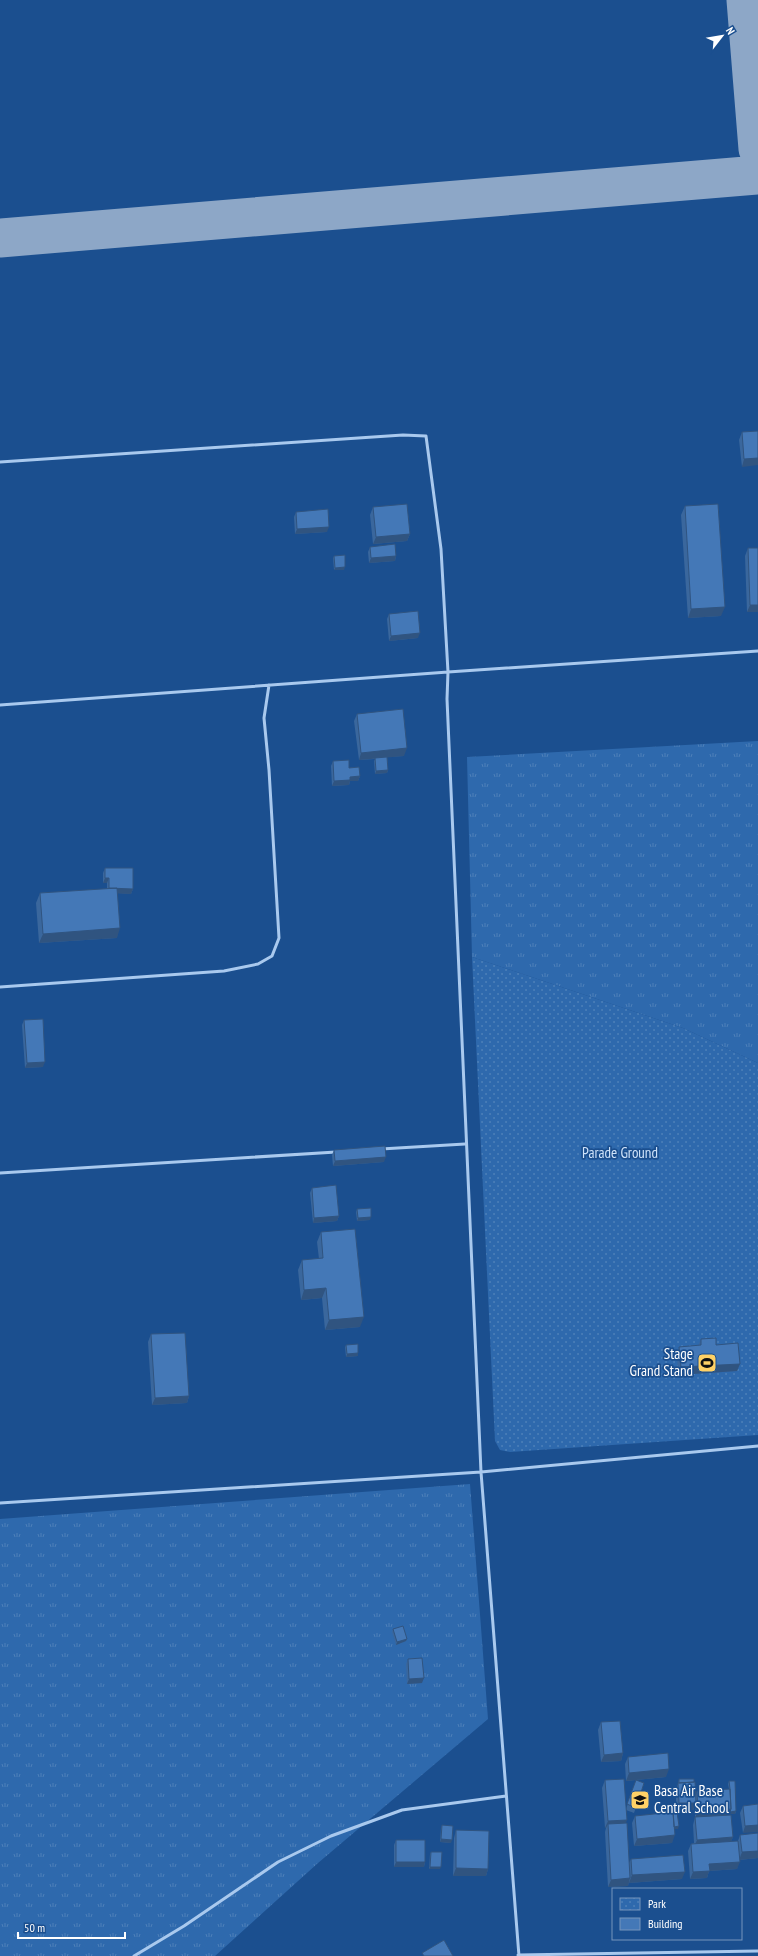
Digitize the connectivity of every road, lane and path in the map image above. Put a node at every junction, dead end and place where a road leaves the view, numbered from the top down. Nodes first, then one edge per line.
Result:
1 (0, 462) edge
2 (758, 651) edge
3 (448, 672) junction
4 (269, 684) junction
5 (0, 705) edge
6 (0, 987) edge
7 (465, 1144) junction
8 (378, 1149) edge
9 (339, 1152) edge
10 (0, 1173) edge
11 (758, 1446) edge
12 (481, 1472) junction
13 (0, 1503) edge
14 (506, 1796) junction
15 (758, 1951) edge
16 (134, 1956) edge
17 (518, 1956) edge

1 - 3 lane
2 - 3 lane
3 - 4 lane
3 - 7 lane
4 - 5 lane
4 - 6 lane
7 - 8 lane
7 - 12 lane
9 - 10 lane
11 - 12 lane
12 - 13 lane
12 - 14 lane
14 - 16 lane
14 - 17 lane
15 - 17 lane

